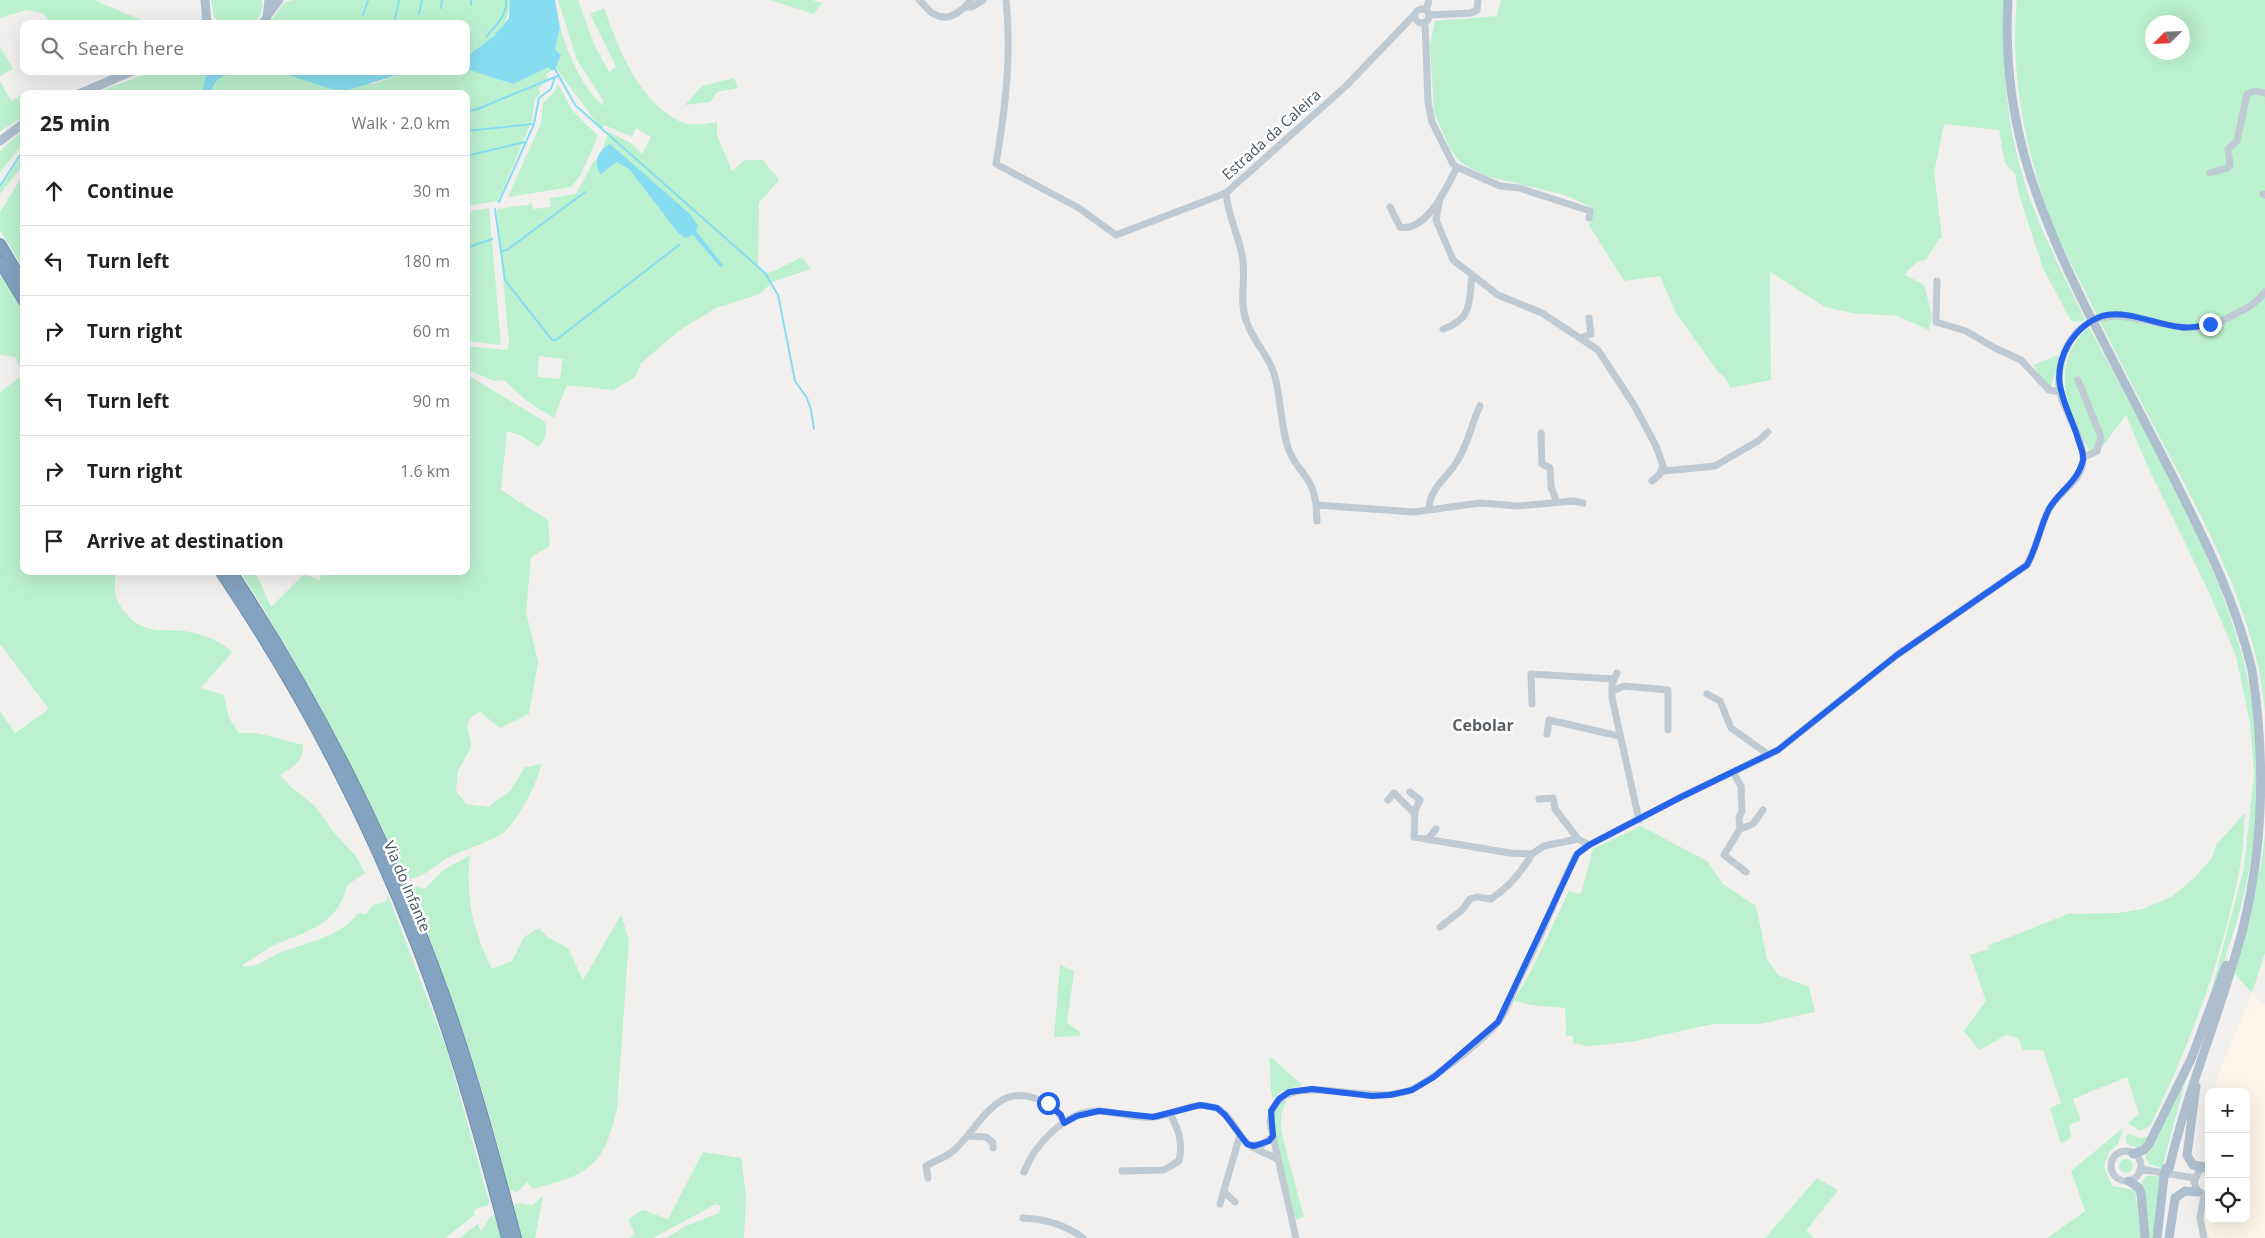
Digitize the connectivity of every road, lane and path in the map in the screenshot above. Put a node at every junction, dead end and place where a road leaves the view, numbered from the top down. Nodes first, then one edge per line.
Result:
1 (205, 0) edge
2 (269, 0) edge
3 (279, 0) edge
4 (971, 0) edge
5 (983, 0) edge
6 (1006, 0) edge
7 (1423, 0) edge
8 (1429, 0) edge
9 (1478, 0) edge
10 (2010, 0) edge
11 (923, 1) edge
12 (966, 7) junction
13 (206, 12) junction
14 (1422, 12) junction
15 (207, 20) edge
16 (210, 20) edge
17 (265, 20) edge
18 (266, 20) edge
19 (1422, 22) junction
20 (1399, 32) junction
21 (123, 75) edge
22 (88, 90) edge
23 (2265, 93) edge
24 (20, 126) edge
25 (0, 140) edge
26 (1457, 167) junction
27 (2210, 173) dead end
28 (1226, 193) junction
29 (1440, 198) junction
30 (1390, 207) dead end
31 (1589, 218) dead end
32 (0, 244) edge
33 (0, 262) edge
34 (1472, 275) junction
35 (20, 277) edge
36 (1937, 281) dead end
37 (2265, 292) edge
38 (20, 294) edge
39 (1589, 318) dead end
40 (1443, 329) dead end
41 (1580, 338) junction
42 (2078, 380) dead end
43 (2060, 392) junction
44 (1480, 406) dead end
45 (1768, 432) dead end
46 (1541, 433) dead end
47 (2084, 457) junction
48 (1663, 466) junction
49 (1652, 481) dead end
50 (1558, 502) junction
51 (1583, 503) dead end
52 (1316, 505) junction
53 (1429, 508) junction
54 (1317, 521) dead end
55 (223, 575) edge
56 (234, 575) edge
57 (1612, 691) junction
58 (1707, 694) dead end
59 (1532, 704) dead end
60 (1668, 730) dead end
61 (1547, 734) dead end
62 (1619, 736) junction
63 (1768, 755) junction
64 (1733, 772) junction
65 (1410, 792) dead end
66 (1539, 798) dead end
67 (1388, 800) dead end
68 (1763, 810) dead end
69 (1415, 814) junction
70 (1639, 820) junction
71 (1436, 829) dead end
72 (1740, 829) junction
73 (1428, 839) junction
74 (1578, 840) junction
75 (1589, 845) junction
76 (1532, 854) junction
77 (1746, 872) dead end
78 (2242, 926) junction
79 (1440, 927) dead end
80 (1170, 1114) junction
81 (1064, 1123) junction
82 (1240, 1135) junction
83 (968, 1136) junction
84 (1273, 1136) junction
85 (1247, 1144) junction
86 (993, 1148) dead end
87 (2133, 1154) junction
88 (1278, 1161) junction
89 (2205, 1166) edge
90 (2205, 1168) edge
91 (2140, 1169) junction
92 (1122, 1171) dead end
93 (1024, 1172) dead end
94 (928, 1178) dead end
95 (2194, 1178) junction
96 (2129, 1181) junction
97 (1224, 1192) junction
98 (2204, 1194) edge
99 (1235, 1202) dead end
100 (1220, 1204) dead end
101 (1023, 1218) dead end
102 (1295, 1237) edge
103 (507, 1238) edge
104 (516, 1238) edge
105 (1084, 1238) edge
106 (2145, 1238) edge
107 (2159, 1238) edge
108 (2169, 1238) edge
109 (2204, 1238) edge

1 - 13 main road
2 - 17 main road
3 - 18 main road
4 - 12 street
5 - 12 street
6 - 28 street
7 - 14 street
8 - 14 street
9 - 14 street
10 - 78 main road
11 - 12 street
13 - 15 main road
13 - 16 main road
14 - 19 street
14 - 19 street
14 - 20 street, Estrada da Caleira
19 - 20 street
19 - 26 street
20 - 28 street, Estrada da Caleira
21 - 22 main road
23 - 27 street
24 - 25 main road
26 - 29 street
26 - 31 street
28 - 52 street, Estrada da Caleira
29 - 30 street
29 - 34 street
32 - 35 highway
33 - 38 highway
34 - 40 street
34 - 41 street
36 - 43 street
37 - 43 street
39 - 41 street
41 - 48 street
42 - 47 street
43 - 47 street
44 - 53 street
45 - 48 street
46 - 50 street
47 - 63 street
48 - 49 street
50 - 51 street
50 - 53 street
52 - 53 street
52 - 54 street, Estrada da Caleira
55 - 103 highway, Via do Infante
56 - 104 highway, Via do Infante
57 - 59 street
57 - 60 street
57 - 62 street
58 - 63 street
61 - 62 street
62 - 70 street
63 - 64 street
64 - 70 street
64 - 72 street
65 - 69 street
66 - 74 street
67 - 69 street
68 - 72 street
69 - 73 street
70 - 75 street
71 - 73 street
72 - 77 street
73 - 76 street
74 - 75 street
74 - 76 street
75 - 84 street
76 - 79 street
78 - 87 main road
78 - 89 main road
78 - 107 main road
80 - 81 street
80 - 82 street
80 - 92 street
81 - 83 street
81 - 93 street
82 - 85 street
82 - 97 street
83 - 86 street
83 - 94 street
84 - 85 street
84 - 88 street
85 - 88 street
87 - 91 street
87 - 96 street
88 - 102 street
90 - 95 street
91 - 95 street
91 - 96 street
95 - 98 street
96 - 106 main road
97 - 99 street
97 - 100 street
98 - 108 main road
98 - 109 street
101 - 105 street

